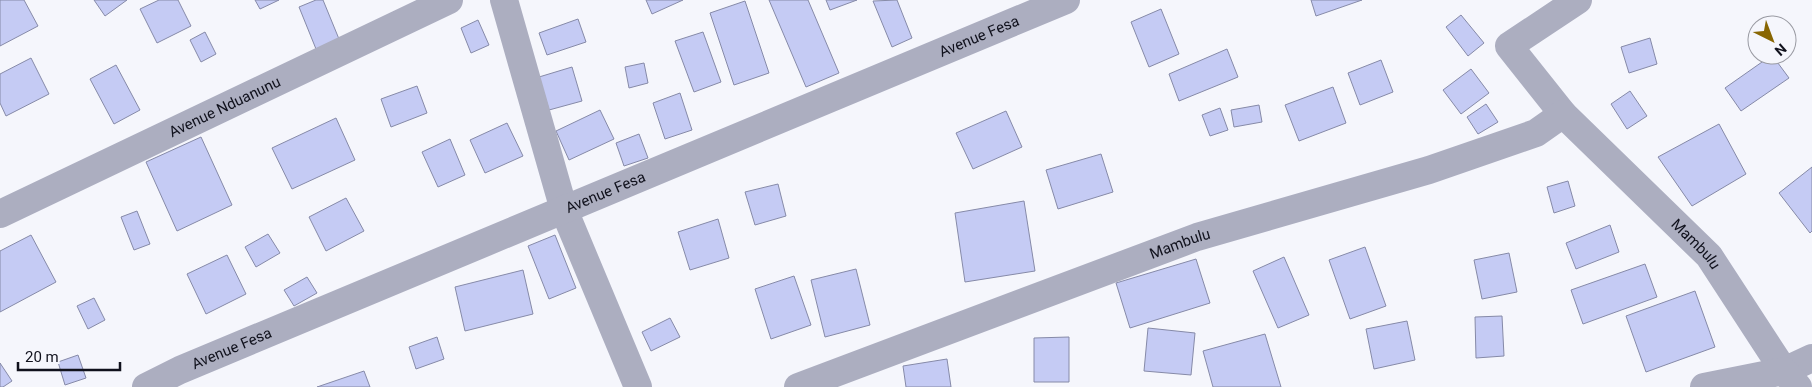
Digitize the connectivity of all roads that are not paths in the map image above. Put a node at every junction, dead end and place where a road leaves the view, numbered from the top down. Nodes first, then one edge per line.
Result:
1 (449, 0) edge
2 (504, 0) edge
3 (1066, 0) edge
4 (1578, 0) edge
5 (1563, 114) junction
6 (564, 210) junction
7 (0, 214) edge
8 (1812, 358) edge
9 (1791, 379) edge
10 (146, 387) edge
11 (638, 387) edge
12 (798, 387) edge
13 (1704, 387) edge

1 - 7 street, Avenue Nduanunu
2 - 6 street
3 - 6 street, Avenue Fesa
4 - 5 street, Mambulu
5 - 9 street, Mambulu
5 - 12 street, Mambulu
6 - 10 street, Avenue Fesa
6 - 11 street
8 - 9 street
9 - 13 street

